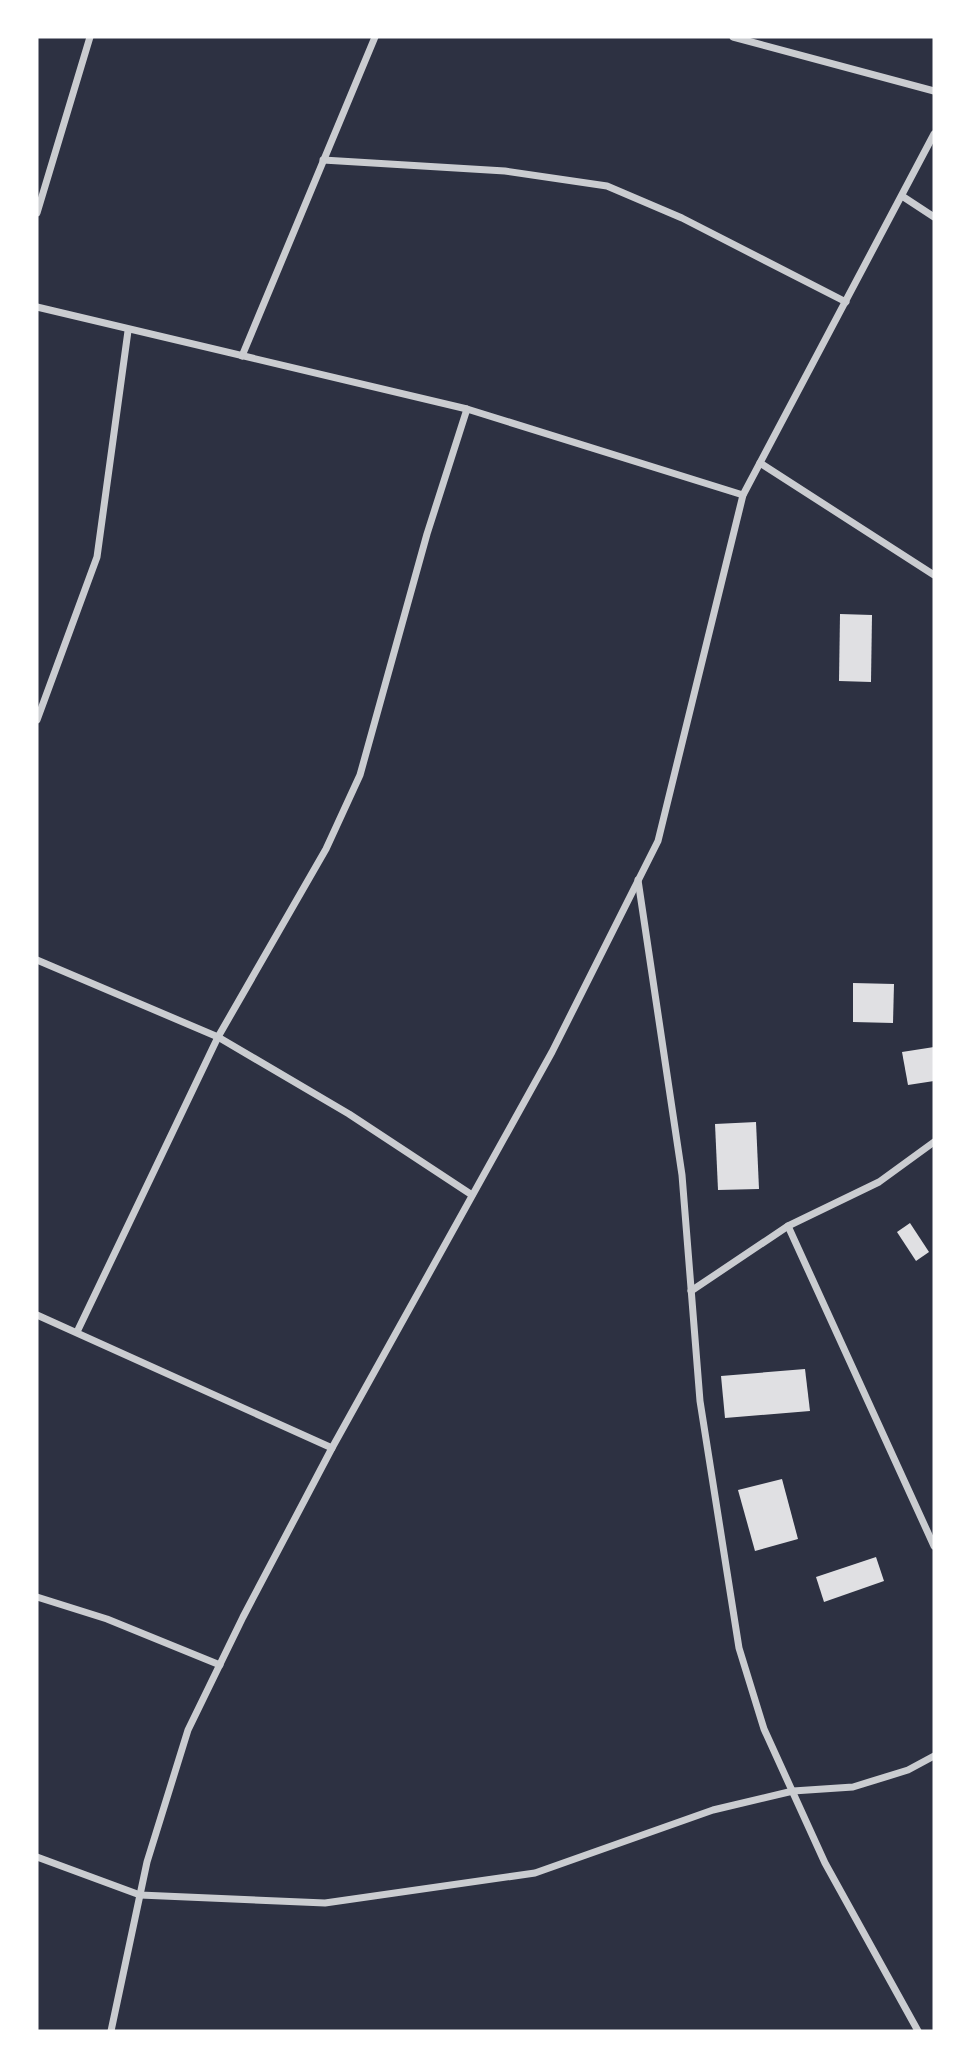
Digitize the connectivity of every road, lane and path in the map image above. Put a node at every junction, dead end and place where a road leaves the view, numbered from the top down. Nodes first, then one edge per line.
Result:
1 (90, 37) edge
2 (375, 37) edge
3 (733, 37) edge
4 (934, 91) edge
5 (934, 134) edge
6 (323, 160) junction
7 (902, 196) junction
8 (37, 213) edge
9 (934, 217) edge
10 (846, 302) junction
11 (37, 307) edge
12 (128, 331) junction
13 (242, 356) junction
14 (467, 409) junction
15 (760, 463) junction
16 (743, 495) junction
17 (934, 575) edge
18 (37, 720) edge
19 (638, 880) junction
20 (37, 960) edge
21 (218, 1037) junction
22 (934, 1142) edge
23 (472, 1195) junction
24 (788, 1226) junction
25 (691, 1291) junction
26 (37, 1315) edge
27 (76, 1332) junction
28 (332, 1448) junction
29 (934, 1546) edge
30 (37, 1597) edge
31 (220, 1665) junction
32 (934, 1756) edge
33 (793, 1791) junction
34 (37, 1857) edge
35 (140, 1895) junction
36 (111, 2031) edge
37 (918, 2031) edge

1 - 8 street
2 - 6 street
3 - 4 street
5 - 7 street
6 - 10 street
6 - 13 street
7 - 9 street
7 - 10 street
10 - 15 street
11 - 12 street
12 - 13 street
12 - 18 street
13 - 14 street
14 - 16 street
14 - 21 street
15 - 16 street
15 - 17 street
16 - 19 street
19 - 23 street
19 - 25 street
20 - 21 street
21 - 23 street
21 - 27 street
22 - 24 street
23 - 28 street
24 - 25 street
24 - 29 street
25 - 33 street
26 - 27 street
27 - 28 street
28 - 31 street
30 - 31 street
31 - 35 street
32 - 33 street
33 - 35 street
33 - 37 street
34 - 35 street
35 - 36 street

